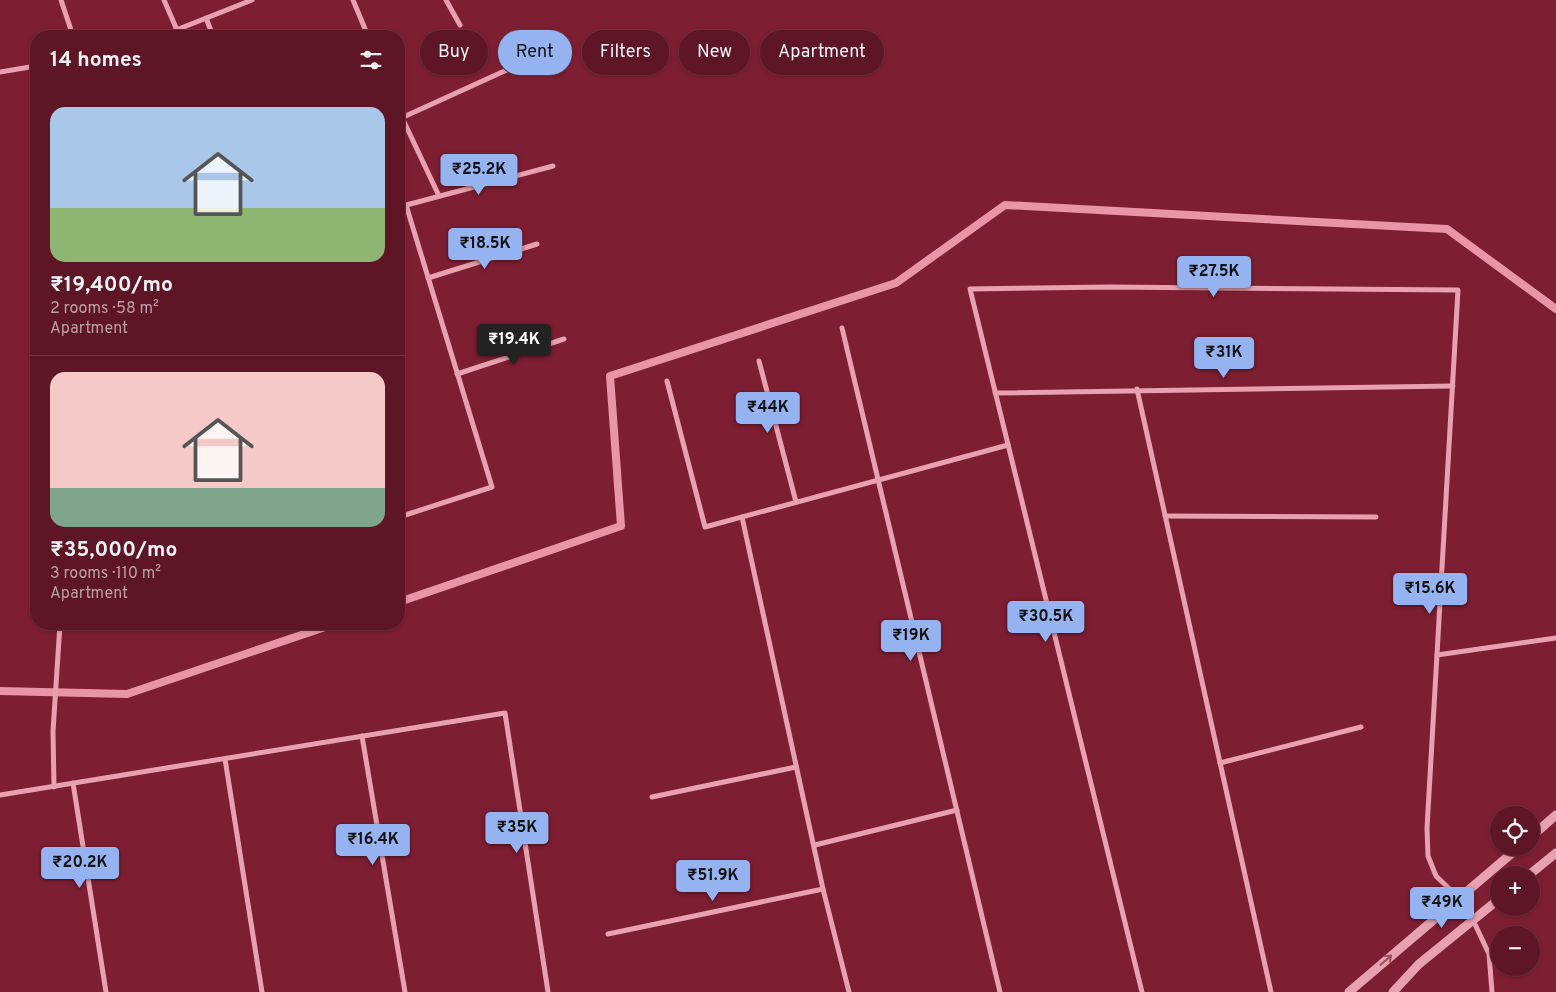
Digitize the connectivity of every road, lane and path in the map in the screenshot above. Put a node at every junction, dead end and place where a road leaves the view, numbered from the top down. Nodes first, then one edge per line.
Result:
1 (61, 0) edge
2 (164, 0) edge
3 (252, 0) edge
4 (353, 0) edge
5 (446, 0) edge
6 (206, 18) junction
7 (460, 25) dead end
8 (71, 30) edge
9 (177, 30) joint
10 (211, 30) edge
11 (366, 30) edge
12 (30, 67) edge
13 (0, 72) edge
14 (498, 74) edge
15 (405, 117) edge
16 (405, 129) edge
17 (553, 166) dead end
18 (439, 196) junction
19 (406, 205) joint
20 (537, 244) dead end
21 (428, 278) junction
22 (842, 328) dead end
23 (564, 339) dead end
24 (759, 361) dead end
25 (457, 374) junction
26 (667, 381) dead end
27 (1453, 386) junction
28 (1137, 389) junction
29 (995, 393) junction
30 (1008, 445) junction
31 (878, 480) junction
32 (796, 502) junction
33 (405, 515) edge
34 (1166, 516) junction
35 (742, 517) junction
36 (1376, 517) dead end
37 (60, 630) edge
38 (1556, 638) edge
39 (1437, 655) junction
40 (1361, 727) dead end
41 (362, 736) junction
42 (224, 759) junction
43 (1220, 763) junction
44 (796, 767) junction
45 (73, 783) junction
46 (54, 787) junction
47 (0, 795) edge
48 (652, 797) dead end
49 (957, 810) junction
50 (1556, 816) edge
51 (1540, 829) edge
52 (815, 846) junction
53 (1556, 853) edge
54 (1509, 856) edge
55 (1540, 866) edge
56 (823, 889) junction
57 (1459, 898) junction
58 (1490, 906) edge
59 (1473, 920) junction
60 (608, 934) dead end
61 (106, 992) edge
62 (262, 992) edge
63 (405, 992) edge
64 (548, 992) edge
65 (849, 992) edge
66 (1000, 992) edge
67 (1142, 992) edge
68 (1271, 992) edge
69 (1349, 992) edge
70 (1393, 992) edge
71 (1492, 992) edge

1 - 8 street
2 - 9 street
3 - 6 street
4 - 11 street
5 - 7 street
6 - 9 street
6 - 10 street
12 - 13 street
14 - 15 street
16 - 18 street
17 - 18 street
18 - 19 street
19 - 21 street
20 - 21 street
21 - 25 street
22 - 31 street
23 - 25 street
24 - 32 street
25 - 33 street
26 - 35 street
27 - 28 street
27 - 29 street
27 - 39 street
28 - 29 street
28 - 34 street
29 - 30 street
30 - 31 street
30 - 67 street
31 - 32 street
31 - 49 street
32 - 35 street
34 - 36 street
34 - 43 street
35 - 44 street
37 - 46 street
38 - 39 street
39 - 57 street
40 - 43 street
41 - 42 street
41 - 63 street
41 - 64 street
42 - 45 street
42 - 62 street
43 - 68 street
44 - 48 street
44 - 52 street
45 - 46 street
45 - 61 street
46 - 47 street
49 - 52 street
49 - 66 street
50 - 51 street
52 - 56 street
53 - 55 street
54 - 57 street
56 - 60 street
56 - 65 street
57 - 59 street
69 -> 57 street
58 - 59 street
59 - 70 street
59 - 71 street

